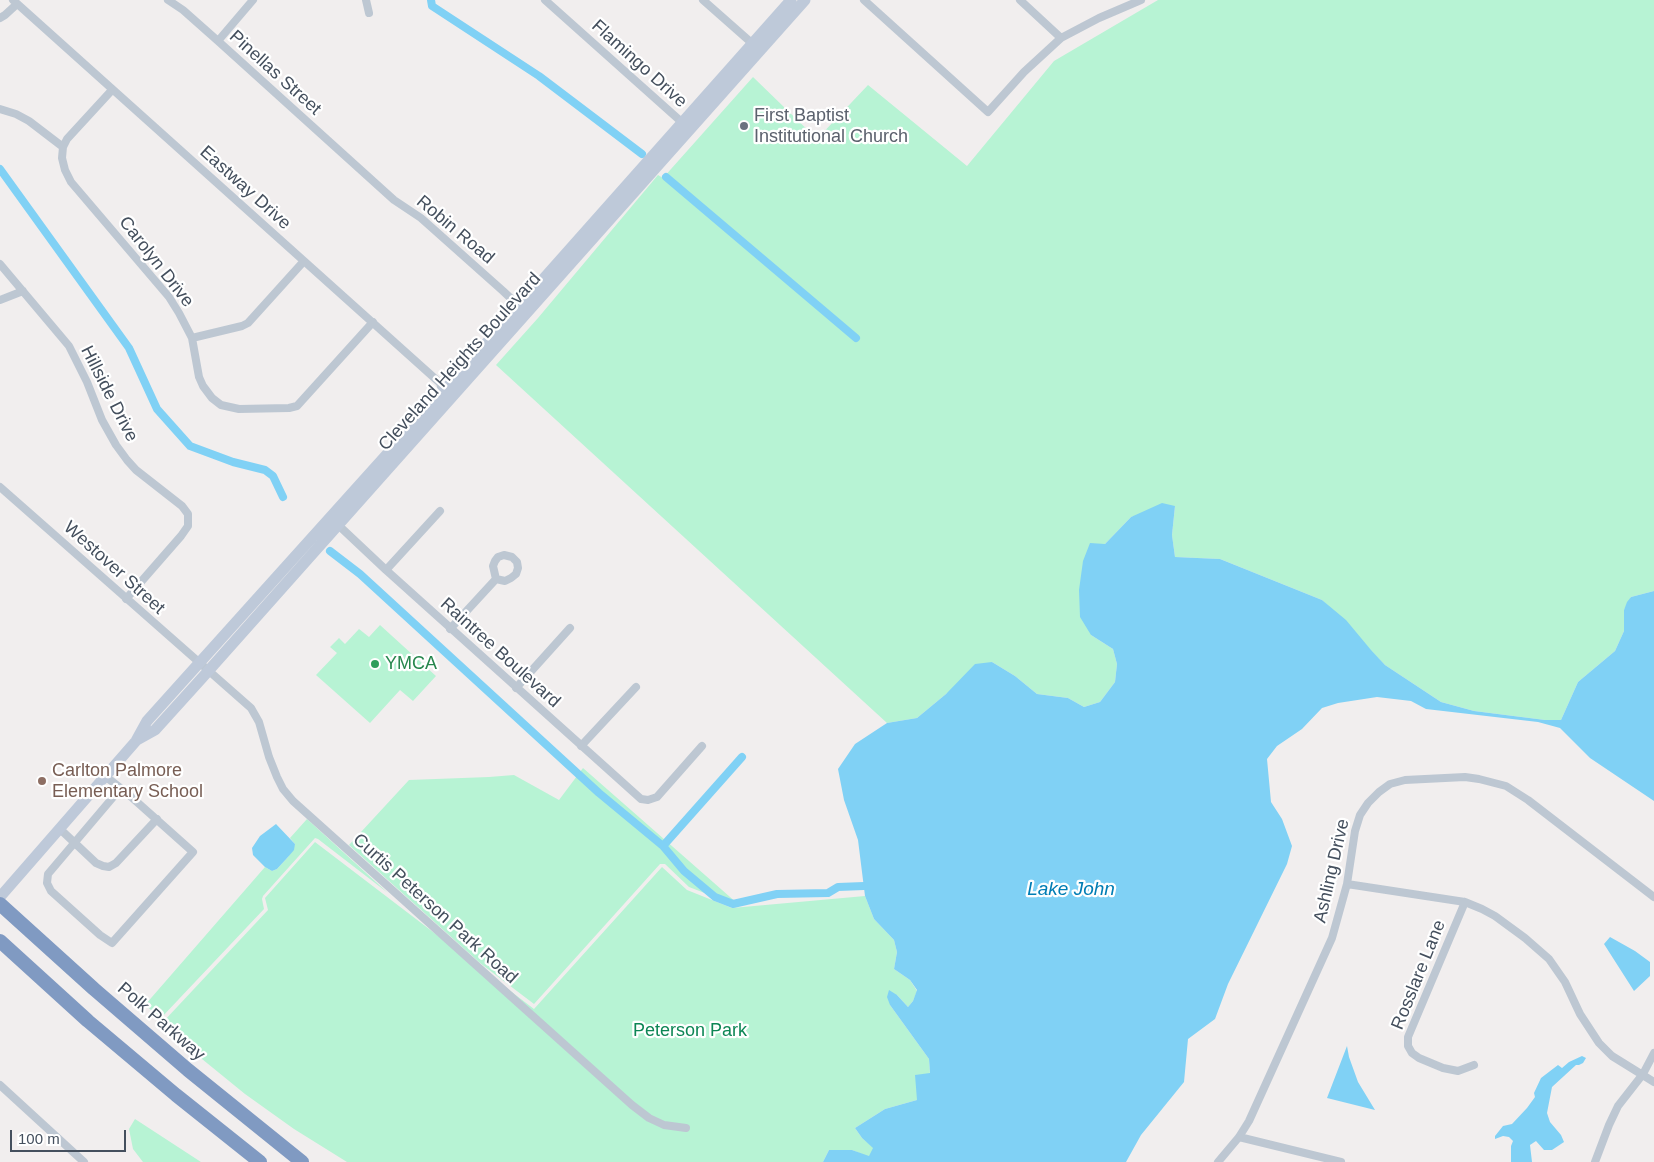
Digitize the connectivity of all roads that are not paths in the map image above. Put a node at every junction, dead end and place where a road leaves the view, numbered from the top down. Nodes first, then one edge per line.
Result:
1 (168, 0) edge
2 (253, 0) edge
3 (366, 0) edge
4 (545, 0) edge
5 (704, 0) edge
6 (791, 0) edge
7 (805, 0) edge
8 (864, 0) edge
9 (1020, 0) edge
10 (1141, 0) edge
11 (15, 2) edge
12 (369, 13) dead end
13 (0, 18) edge
14 (1061, 38) junction
15 (218, 41) junction
16 (756, 47) junction
17 (112, 90) junction
18 (0, 108) edge
19 (686, 127) junction
20 (63, 147) junction
21 (361, 170) joint
22 (304, 261) junction
23 (0, 264) edge
24 (23, 291) junction
25 (0, 300) edge
26 (521, 312) junction
27 (373, 322) junction
28 (192, 338) junction
29 (443, 392) junction
30 (446, 405) junction
31 (0, 487) edge
32 (440, 511) dead end
33 (334, 521) junction
34 (386, 570) junction
35 (496, 579) dead end
36 (126, 599) junction
37 (570, 628) dead end
38 (450, 629) junction
39 (199, 663) junction
40 (208, 671) junction
41 (636, 687) dead end
42 (516, 688) junction
43 (136, 741) junction
44 (581, 746) junction
45 (702, 746) dead end
46 (105, 776) junction
47 (120, 789) junction
48 (157, 819) junction
49 (60, 829) junction
50 (75, 843) junction
51 (1347, 884) junction
52 (0, 897) edge
53 (1654, 897) edge
54 (1464, 902) junction
55 (0, 904) edge
56 (0, 941) edge
57 (1654, 1053) edge
58 (1474, 1065) dead end
59 (1643, 1074) junction
60 (1654, 1082) edge
61 (0, 1085) edge
62 (686, 1128) dead end
63 (1239, 1138) junction
64 (84, 1162) edge
65 (260, 1162) edge
66 (302, 1162) edge
67 (1218, 1162) edge
68 (1342, 1162) edge
69 (1595, 1162) edge

1 - 15 street, Pinellas Street
2 - 15 street
3 - 12 street
4 - 19 street, Flamingo Drive
5 - 16 street
6 - 16 street, Cleveland Heights Boulevard
7 - 16 street, Cleveland Heights Boulevard
8 - 14 street
9 - 14 street
10 - 14 street
11 - 13 street
11 - 17 street, Eastway Drive
15 - 21 street, Pinellas Street
16 - 19 street, Cleveland Heights Boulevard
17 - 20 street
17 - 22 street, Eastway Drive
18 - 20 street
19 - 26 street, Cleveland Heights Boulevard
20 - 28 street, Carolyn Drive
21 - 26 street, Robin Road
22 - 27 street, Eastway Drive
22 - 28 street
23 - 24 street, Hillside Drive
24 - 25 street
24 - 36 street, Hillside Drive
26 - 29 street, Cleveland Heights Boulevard
26 - 30 street, Cleveland Heights Boulevard
27 - 28 street, Carolyn Drive
27 - 29 street, Eastway Drive
29 - 30 street, Eastway Drive
29 - 33 street, Cleveland Heights Boulevard
30 - 33 street, Cleveland Heights Boulevard
31 - 36 street, Westover Street
32 - 34 street
33 - 34 street, Raintree Boulevard
33 - 39 street, Cleveland Heights Boulevard
33 - 40 street, Cleveland Heights Boulevard
34 - 38 street, Raintree Boulevard
35 - 38 street
36 - 39 street, Westover Street
37 - 42 street
38 - 42 street, Raintree Boulevard
39 - 40 street, Westover Street
39 - 43 street, Cleveland Heights Boulevard
40 - 43 street, Cleveland Heights Boulevard
40 - 62 street, Curtis Peterson Park Road
41 - 44 street
42 - 44 street, Raintree Boulevard
43 - 46 street, Cleveland Heights Boulevard
44 - 45 street, Raintree Boulevard
46 - 47 street
46 - 49 street, Cleveland Heights Boulevard
47 - 48 street
47 - 50 street
48 - 50 street
48 - 50 street
49 - 50 street
49 - 52 street, Cleveland Heights Boulevard
51 - 53 street, Ashling Drive
51 - 54 street
51 - 63 street, Ashling Drive
54 - 58 street, Rosslare Lane
54 - 59 street
55 - 66 highway, Polk Parkway
56 - 65 highway
57 - 59 street
59 - 60 street
59 - 69 street
61 - 64 street
63 - 67 street
63 - 68 street

